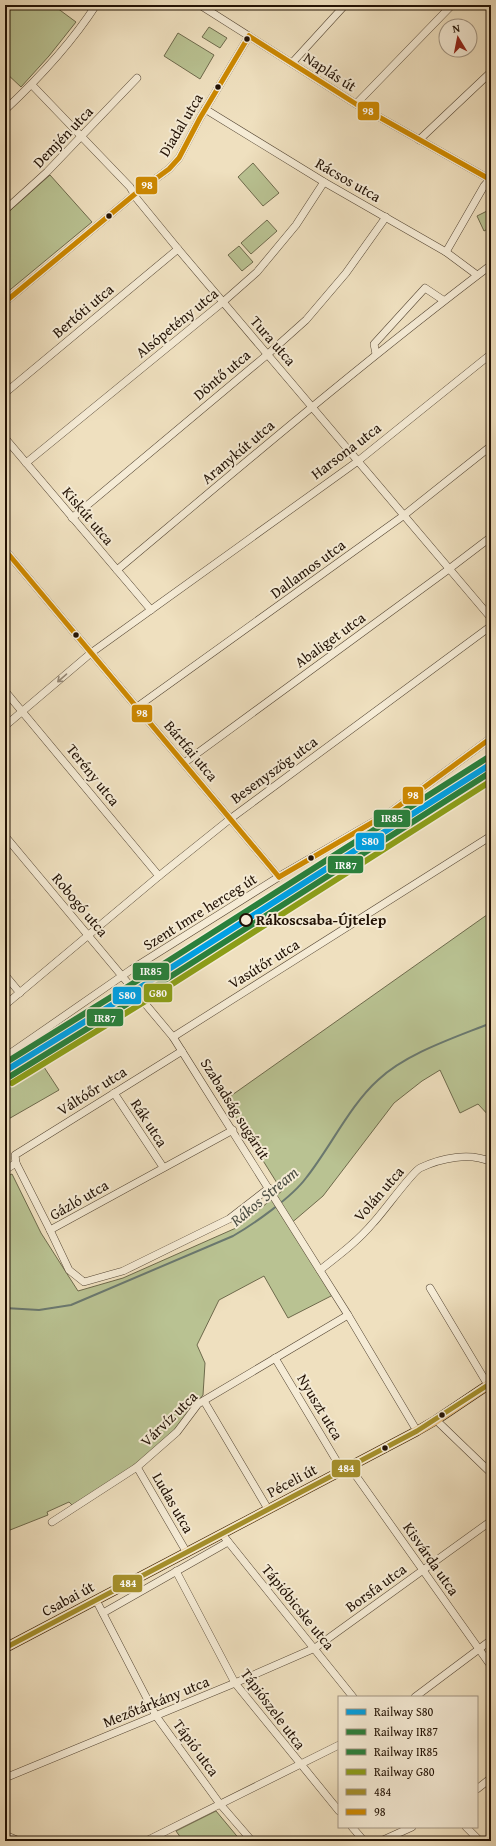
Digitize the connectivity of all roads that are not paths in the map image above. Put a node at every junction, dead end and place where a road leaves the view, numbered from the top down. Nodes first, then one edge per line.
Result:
1 (8, 5) edge
2 (96, 5) edge
3 (200, 5) edge
4 (345, 5) edge
5 (452, 5) edge
6 (5, 8) edge
7 (249, 36) junction
8 (292, 63) junction
9 (491, 72) edge
10 (137, 78) dead end
11 (32, 85) junction
12 (356, 104) junction
13 (205, 109) junction
14 (5, 110) edge
15 (82, 137) junction
16 (419, 140) junction
17 (491, 179) edge
18 (324, 182) junction
19 (135, 194) junction
20 (5, 210) edge
21 (386, 217) junction
22 (178, 249) junction
23 (446, 252) junction
24 (491, 265) edge
25 (477, 276) junction
26 (443, 300) junction
27 (5, 302) edge
28 (223, 302) junction
29 (268, 354) junction
30 (376, 354) junction
31 (491, 354) edge
32 (5, 393) edge
33 (313, 407) junction
34 (5, 438) edge
35 (491, 446) edge
36 (358, 461) junction
37 (26, 463) junction
38 (403, 516) junction
39 (72, 518) junction
40 (491, 537) edge
41 (5, 550) edge
42 (449, 569) junction
43 (116, 570) junction
44 (151, 610) junction
45 (491, 618) edge
46 (491, 626) edge
47 (92, 653) junction
48 (5, 691) edge
49 (137, 707) junction
50 (23, 712) junction
51 (5, 726) edge
52 (491, 738) edge
53 (184, 763) junction
54 (230, 819) junction
55 (5, 836) edge
56 (491, 836) edge
57 (159, 876) junction
58 (279, 877) junction
59 (89, 935) junction
60 (5, 975) edge
61 (122, 976) junction
62 (136, 990) joint
63 (20, 993) junction
64 (5, 1005) edge
65 (173, 1037) junction
66 (182, 1051) junction
67 (5, 1057) edge
68 (114, 1093) junction
69 (233, 1130) junction
70 (491, 1162) edge
71 (16, 1163) junction
72 (163, 1167) junction
73 (5, 1170) edge
74 (271, 1190) junction
75 (50, 1230) junction
76 (320, 1270) junction
77 (430, 1288) dead end
78 (348, 1315) junction
79 (275, 1358) junction
80 (489, 1384) edge
81 (204, 1401) junction
82 (436, 1420) junction
83 (417, 1431) junction
84 (137, 1467) junction
85 (346, 1468) junction
86 (491, 1473) edge
87 (268, 1509) junction
88 (491, 1521) edge
89 (52, 1522) dead end
90 (222, 1534) junction
91 (228, 1542) junction
92 (187, 1553) junction
93 (423, 1570) junction
94 (176, 1571) junction
95 (96, 1600) junction
96 (103, 1613) junction
97 (491, 1640) edge
98 (5, 1648) edge
99 (315, 1648) junction
100 (479, 1649) junction
101 (491, 1666) edge
102 (235, 1683) junction
103 (352, 1696) edge
104 (416, 1696) edge
105 (156, 1716) junction
106 (338, 1746) edge
107 (300, 1765) junction
108 (5, 1778) edge
109 (491, 1778) edge
110 (478, 1788) edge
111 (220, 1804) junction
112 (338, 1810) edge
113 (353, 1828) edge
114 (410, 1828) edge
115 (467, 1828) edge
116 (5, 1835) edge
117 (19, 1841) edge
118 (146, 1841) edge
119 (252, 1841) edge
120 (364, 1841) edge
121 (381, 1841) edge
122 (480, 1841) edge

1 - 6 street
2 - 11 street
3 - 7 street, Naplás út
4 - 8 street
5 - 12 street
7 - 8 street, Naplás út
7 - 13 street, Diadal utca
8 - 12 street, Naplás út
9 - 16 street
10 - 15 street, Demjén utca
11 - 14 street
11 - 15 street, Tura utca
12 - 16 street, Naplás út
13 - 18 street, Rácsos utca
13 - 19 street, Diadal utca
15 - 19 street, Tura utca
15 - 20 street, Demjén utca
16 - 17 street, Naplás út
17 - 23 street
18 - 21 street, Rácsos utca
18 - 28 street, Alsópetény utca
19 - 22 street, Tura utca
19 - 27 street, Diadal utca
21 - 23 street, Rácsos utca
21 - 29 street, Döntő utca
22 - 28 street, Tura utca
22 - 32 street, Bertóti utca
23 - 25 street, Rácsos utca
24 - 25 street, Aranykút utca
25 - 26 street, Aranykút utca
26 - 30 street, Aranykút utca
26 - 30 street
28 - 29 street, Tura utca
28 - 37 street, Alsópetény utca
29 - 33 street, Tura utca
29 - 39 street, Döntő utca
30 - 33 street, Aranykút utca
31 - 36 street, Harsona utca
33 - 36 street, Tura utca
33 - 43 street, Aranykút utca
34 - 37 street, Kiskút utca
35 - 38 street, Dallamos utca
36 - 38 street, Tura utca
36 - 44 street, Harsona utca
37 - 39 street, Kiskút utca
38 - 42 street, Tura utca
38 - 49 street, Dallamos utca
39 - 43 street, Kiskút utca
40 - 42 street, Abaliget utca
41 - 47 street, Bártfai utca
42 - 45 street, Tura utca
42 - 53 street, Abaliget utca
43 - 44 street, Kiskút utca
44 - 47 street, Harsona utca
46 - 54 street, Besenyszög utca
47 - 49 street, Bártfai utca
47 -> 50 street, Harsona utca
48 - 50 street, Terény utca
49 - 53 street, Bártfai utca
50 - 51 street, Harsona utca
50 - 57 street, Terény utca
52 - 58 street, Szent Imre herceg út
53 - 54 street, Bártfai utca
54 - 57 street, Besenyszög utca
54 - 58 street, Bártfai utca
55 - 59 street, Robogó utca
56 - 65 street, Vasútőr utca
57 - 59 street, Besenyszög utca
58 - 61 street, Szent Imre herceg út
59 - 61 street, Robogó utca
59 - 63 street, Besenyszög utca
60 - 63 street
61 - 62 street, Robogó utca
61 - 67 street, Szent Imre herceg út
62 - 65 street, Szabadság sugárút
63 - 64 street, Besenyszög utca
65 - 66 street, Szabadság sugárút
66 - 68 street, Váltóőr utca
66 - 69 street, Szabadság sugárút
68 - 71 street, Váltóőr utca
68 - 72 street, Rák utca
69 - 72 street, Gázló utca
69 - 74 street, Szabadság sugárút
70 - 76 street, Volán utca
71 - 73 street
71 - 75 street
72 - 75 street, Gázló utca
74 - 75 street, Gázló utca
74 - 76 street, Szabadság sugárút
76 - 78 street, Szabadság sugárút
77 - 80 street
78 - 79 street, Várvíz utca
78 - 83 street, Szabadság sugárút
79 - 81 street, Várvíz utca
79 - 85 street, Nyuszt utca
80 - 82 main road, Péceli út
81 - 84 street, Várvíz utca
81 - 87 street
82 - 83 main road, Péceli út
82 - 86 street
83 - 85 main road, Péceli út
84 - 89 street, Várvíz utca
84 - 92 street, Ludas utca
85 - 87 main road, Péceli út
85 - 93 street, Kisvárda utca
87 - 90 main road, Péceli út
88 - 93 street, Borsfa utca
90 - 91 street, Tápióbicske utca
90 - 92 main road, Péceli út
91 - 94 street, Csabai út
91 - 99 street, Tápióbicske utca
92 - 95 main road, Csabai út
93 - 99 street, Borsfa utca
93 - 100 street, Kisvárda utca
94 - 96 street, Csabai út
94 - 102 street, Tápiószele utca
95 - 96 street, Tápió utca
95 - 98 main road, Csabai út
96 - 105 street, Tápió utca
97 - 100 street
99 - 102 street, Mezőtárkány utca
99 - 103 street, Tápióbicske utca
100 - 101 street, Kisvárda utca
100 - 104 street
102 - 105 street, Mezőtárkány utca
102 - 107 street, Tápiószele utca
105 - 108 street, Mezőtárkány utca
105 - 111 street, Tápió utca
106 - 107 street
107 - 111 street
107 - 112 street, Tápiószele utca
109 - 110 street
111 - 118 street
111 - 119 street, Tápió utca
113 - 120 street
114 - 121 street
115 - 122 street
116 - 117 street

